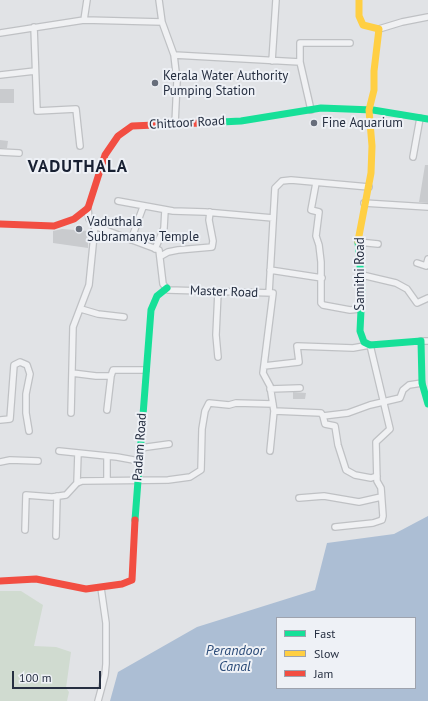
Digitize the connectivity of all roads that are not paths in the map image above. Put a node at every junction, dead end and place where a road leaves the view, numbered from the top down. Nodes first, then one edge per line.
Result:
1 (87, 0) edge
2 (159, 0) edge
3 (276, 0) edge
4 (358, 0) edge
5 (428, 17) edge
6 (84, 20) junction
7 (162, 22) junction
8 (34, 27) junction
9 (379, 28) junction
10 (0, 33) edge
11 (350, 43) dead end
12 (174, 55) junction
13 (272, 60) junction
14 (300, 62) junction
15 (35, 71) junction
16 (0, 75) edge
17 (311, 110) junction
18 (369, 110) junction
19 (420, 118) junction
20 (428, 120) edge
21 (175, 124) junction
22 (80, 146) dead end
23 (0, 152) edge
24 (19, 153) dead end
25 (413, 157) dead end
26 (316, 183) junction
27 (369, 187) junction
28 (118, 201) dead end
29 (364, 203) junction
30 (143, 207) junction
31 (428, 207) edge
32 (88, 208) junction
33 (164, 210) junction
34 (210, 212) junction
35 (273, 218) junction
36 (0, 224) edge
37 (95, 225) junction
38 (131, 240) junction
39 (358, 242) junction
40 (378, 244) dead end
41 (155, 249) junction
42 (161, 256) junction
43 (428, 259) edge
44 (417, 263) dead end
45 (270, 270) junction
46 (362, 275) junction
47 (322, 278) junction
48 (167, 288) junction
49 (218, 292) junction
50 (269, 293) junction
51 (428, 298) edge
52 (80, 309) junction
53 (360, 309) junction
54 (124, 317) dead end
55 (425, 341) edge
56 (370, 344) junction
57 (218, 357) dead end
58 (264, 366) junction
59 (146, 370) junction
60 (72, 373) junction
61 (111, 376) junction
62 (422, 383) junction
63 (300, 388) dead end
64 (270, 389) junction
65 (384, 401) junction
66 (273, 404) junction
67 (428, 404) edge
68 (107, 410) dead end
69 (274, 411) junction
70 (71, 414) dead end
71 (323, 416) junction
72 (0, 420) edge
73 (29, 430) dead end
74 (169, 444) dead end
75 (140, 448) junction
76 (59, 451) dead end
77 (270, 451) dead end
78 (78, 453) junction
79 (107, 456) junction
80 (38, 461) dead end
81 (139, 461) junction
82 (0, 462) edge
83 (377, 476) junction
84 (107, 480) junction
85 (138, 480) junction
86 (77, 483) junction
87 (57, 496) junction
88 (381, 497) junction
89 (299, 498) dead end
90 (334, 527) dead end
91 (25, 530) dead end
92 (56, 536) dead end
93 (0, 581) edge
94 (101, 588) junction
95 (98, 701) edge

1 - 6 street
2 - 7 street
3 - 13 street
4 - 9 street
5 - 9 street
6 - 7 street
6 - 8 street
7 - 12 street
8 - 10 street
8 - 15 street
9 - 18 street, Samithi Road
11 - 14 street
12 - 13 street
12 - 21 street
13 - 14 street
14 - 17 street
15 - 16 street
15 - 22 street
17 - 18 street, Chittoor Road
17 - 21 street, Chittoor Road
18 - 19 street, Chittoor Road
18 - 27 street, Samithi Road
19 - 20 street, Chittoor Road
19 - 25 street
21 - 32 street, Chittoor Road
23 - 24 street
26 - 27 street
26 - 35 street
26 - 47 street
27 - 29 street, Samithi Road
28 - 30 street
29 - 31 street
29 - 39 street, Samithi Road
30 - 33 street
30 - 38 street
32 - 36 street
32 - 37 street
33 - 34 street
33 - 41 street
34 - 35 street
34 - 42 street
35 - 45 street
37 - 38 street
37 - 52 street
38 - 41 street
39 - 40 street
39 - 46 street, Samithi Road
41 - 42 street
42 - 48 street
43 - 44 street
45 - 47 street
45 - 50 street
46 - 51 street
46 - 53 street, Samithi Road
47 - 53 street
48 - 49 street, Master Road
48 - 59 street, Padam Road
49 - 50 street, Master Road
49 - 57 street
50 - 58 street, Master Road
52 - 54 street
52 - 60 street
53 - 56 street, Samithi Road
55 - 56 street
55 - 62 street
56 - 58 street
56 - 65 street
58 - 64 street, Master Road
59 - 61 street
59 - 75 street, Padam Road
60 - 61 street
60 - 70 street
61 - 68 street
62 - 65 street
62 - 67 street
63 - 64 street
64 - 66 street, Master Road
65 - 71 street
65 - 83 street
66 - 69 street, Master Road
66 - 85 street
69 - 71 street
69 - 77 street, Master Road
71 - 83 street
72 - 73 street
74 - 75 street
75 - 81 street, Padam Road
76 - 78 street
78 - 79 street
78 - 86 street
79 - 81 street
79 - 84 street
80 - 82 street
81 - 85 street, Padam Road
83 - 88 street
84 - 85 street
84 - 86 street
85 - 94 street, Padam Road
86 - 87 street
87 - 91 street
87 - 92 street
88 - 89 street
88 - 90 street
93 - 94 street, Padam Road
94 - 95 street

